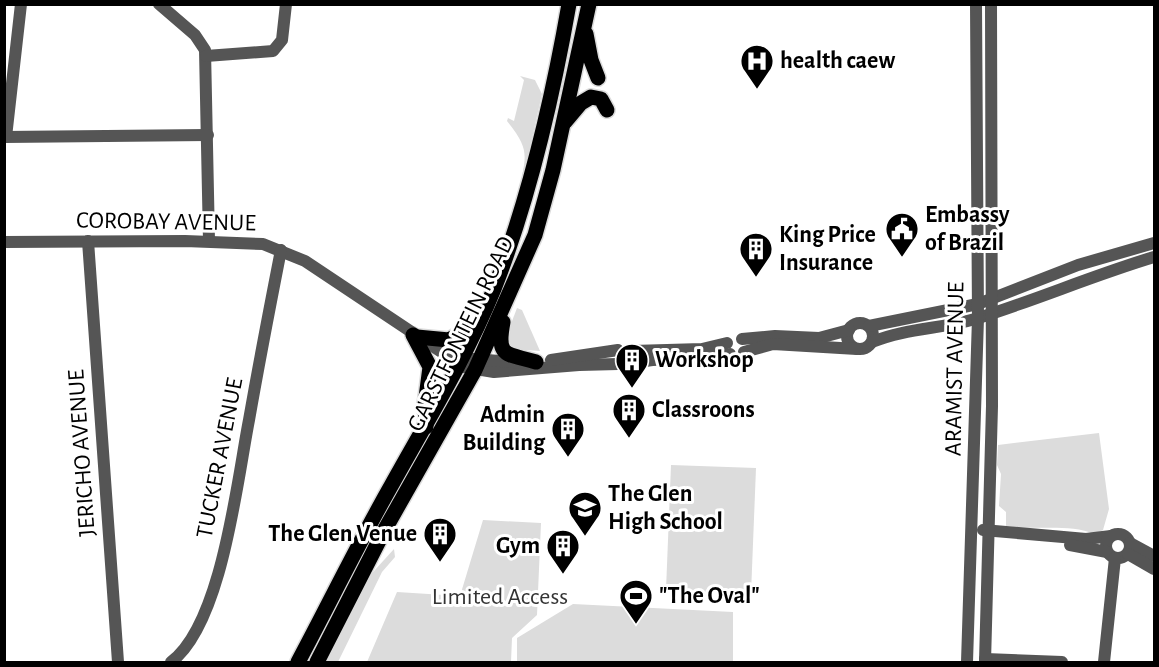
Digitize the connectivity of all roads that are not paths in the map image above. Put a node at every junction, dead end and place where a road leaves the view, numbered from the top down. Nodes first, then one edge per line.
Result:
1 (21, 4) edge
2 (159, 4) edge
3 (286, 4) edge
4 (569, 4) edge
5 (589, 4) edge
6 (976, 4) edge
7 (991, 4) edge
8 (585, 25) junction
9 (206, 56) junction
10 (598, 78) dead end
11 (607, 110) dead end
12 (562, 126) junction
13 (208, 135) junction
14 (5, 137) edge
15 (88, 241) junction
16 (209, 241) junction
17 (4, 242) edge
18 (1155, 243) edge
19 (281, 250) junction
20 (1155, 257) edge
21 (993, 298) junction
22 (978, 304) junction
23 (504, 307) junction
24 (993, 312) junction
25 (978, 318) junction
26 (480, 321) junction
27 (869, 326) junction
28 (849, 330) junction
29 (415, 336) junction
30 (742, 339) junction
31 (872, 342) junction
32 (729, 349) junction
33 (857, 349) junction
34 (618, 350) junction
35 (744, 352) junction
36 (632, 357) junction
37 (460, 361) junction
38 (536, 362) junction
39 (618, 364) junction
40 (477, 365) junction
41 (426, 427) junction
42 (973, 534) junction
43 (989, 535) junction
44 (1111, 536) junction
45 (1129, 548) junction
46 (1111, 555) junction
47 (1155, 556) edge
48 (1155, 569) edge
49 (985, 661) edge
50 (118, 663) edge
51 (171, 663) edge
52 (298, 663) edge
53 (316, 663) edge
54 (967, 663) edge
55 (1062, 663) edge
56 (1104, 663) edge

1 - 14 street
2 - 9 street
3 - 9 street
4 - 26 main road, GARSTFONTEIN ROAD
5 - 8 main road, GARSTFONTEIN ROAD
6 - 22 street, ARAMIST AVENUE
7 - 21 street, ARAMIST AVENUE
8 - 10 main road
8 - 12 main road, GARSTFONTEIN ROAD
9 - 13 street
11 - 12 main road
12 - 23 main road, GARSTFONTEIN ROAD
13 - 14 street
13 - 16 street
15 - 16 street, COROBAY AVENUE
15 - 17 street, COROBAY AVENUE
15 - 50 street, JERICHO AVENUE
16 - 19 street, COROBAY AVENUE
18 - 21 street, COROBAY AVENUE
19 - 29 street, COROBAY AVENUE
19 - 51 street, TUCKER AVENUE
20 - 24 street, COROBAY AVENUE
21 - 22 street, COROBAY AVENUE
21 - 24 street, ARAMIST AVENUE
22 - 25 street, ARAMIST AVENUE
22 - 27 street, COROBAY AVENUE
23 - 38 main road
23 - 40 main road, GARSTFONTEIN ROAD
24 - 25 street, COROBAY AVENUE
24 - 43 street, ARAMIST AVENUE
25 - 31 street, COROBAY AVENUE
25 - 42 street, ARAMIST AVENUE
26 - 29 main road
26 - 37 main road, GARSTFONTEIN ROAD
27 - 28 street, COROBAY AVENUE
27 - 31 street
28 - 30 street, COROBAY AVENUE
28 - 33 street
29 - 37 street, COROBAY AVENUE
29 - 41 main road
30 - 32 street, COROBAY AVENUE
30 - 35 street
31 - 33 street, COROBAY AVENUE
32 - 35 street, COROBAY AVENUE
32 - 36 street, COROBAY AVENUE
33 - 35 street, COROBAY AVENUE
34 - 36 street, COROBAY AVENUE
34 - 38 street, COROBAY AVENUE
34 - 39 street
36 - 39 street, COROBAY AVENUE
37 - 40 street, COROBAY AVENUE
37 - 41 main road, GARSTFONTEIN ROAD
38 - 40 street, COROBAY AVENUE
39 - 40 street, COROBAY AVENUE
40 - 53 main road, GARSTFONTEIN ROAD
41 - 52 main road, GARSTFONTEIN ROAD
42 - 43 street
42 - 54 street, ARAMIST AVENUE
43 - 44 street
43 - 46 street
43 - 49 street, ARAMIST AVENUE
44 - 45 street
44 - 46 street
45 - 46 street
45 - 47 street
45 - 48 street
46 - 56 street
49 - 55 street

